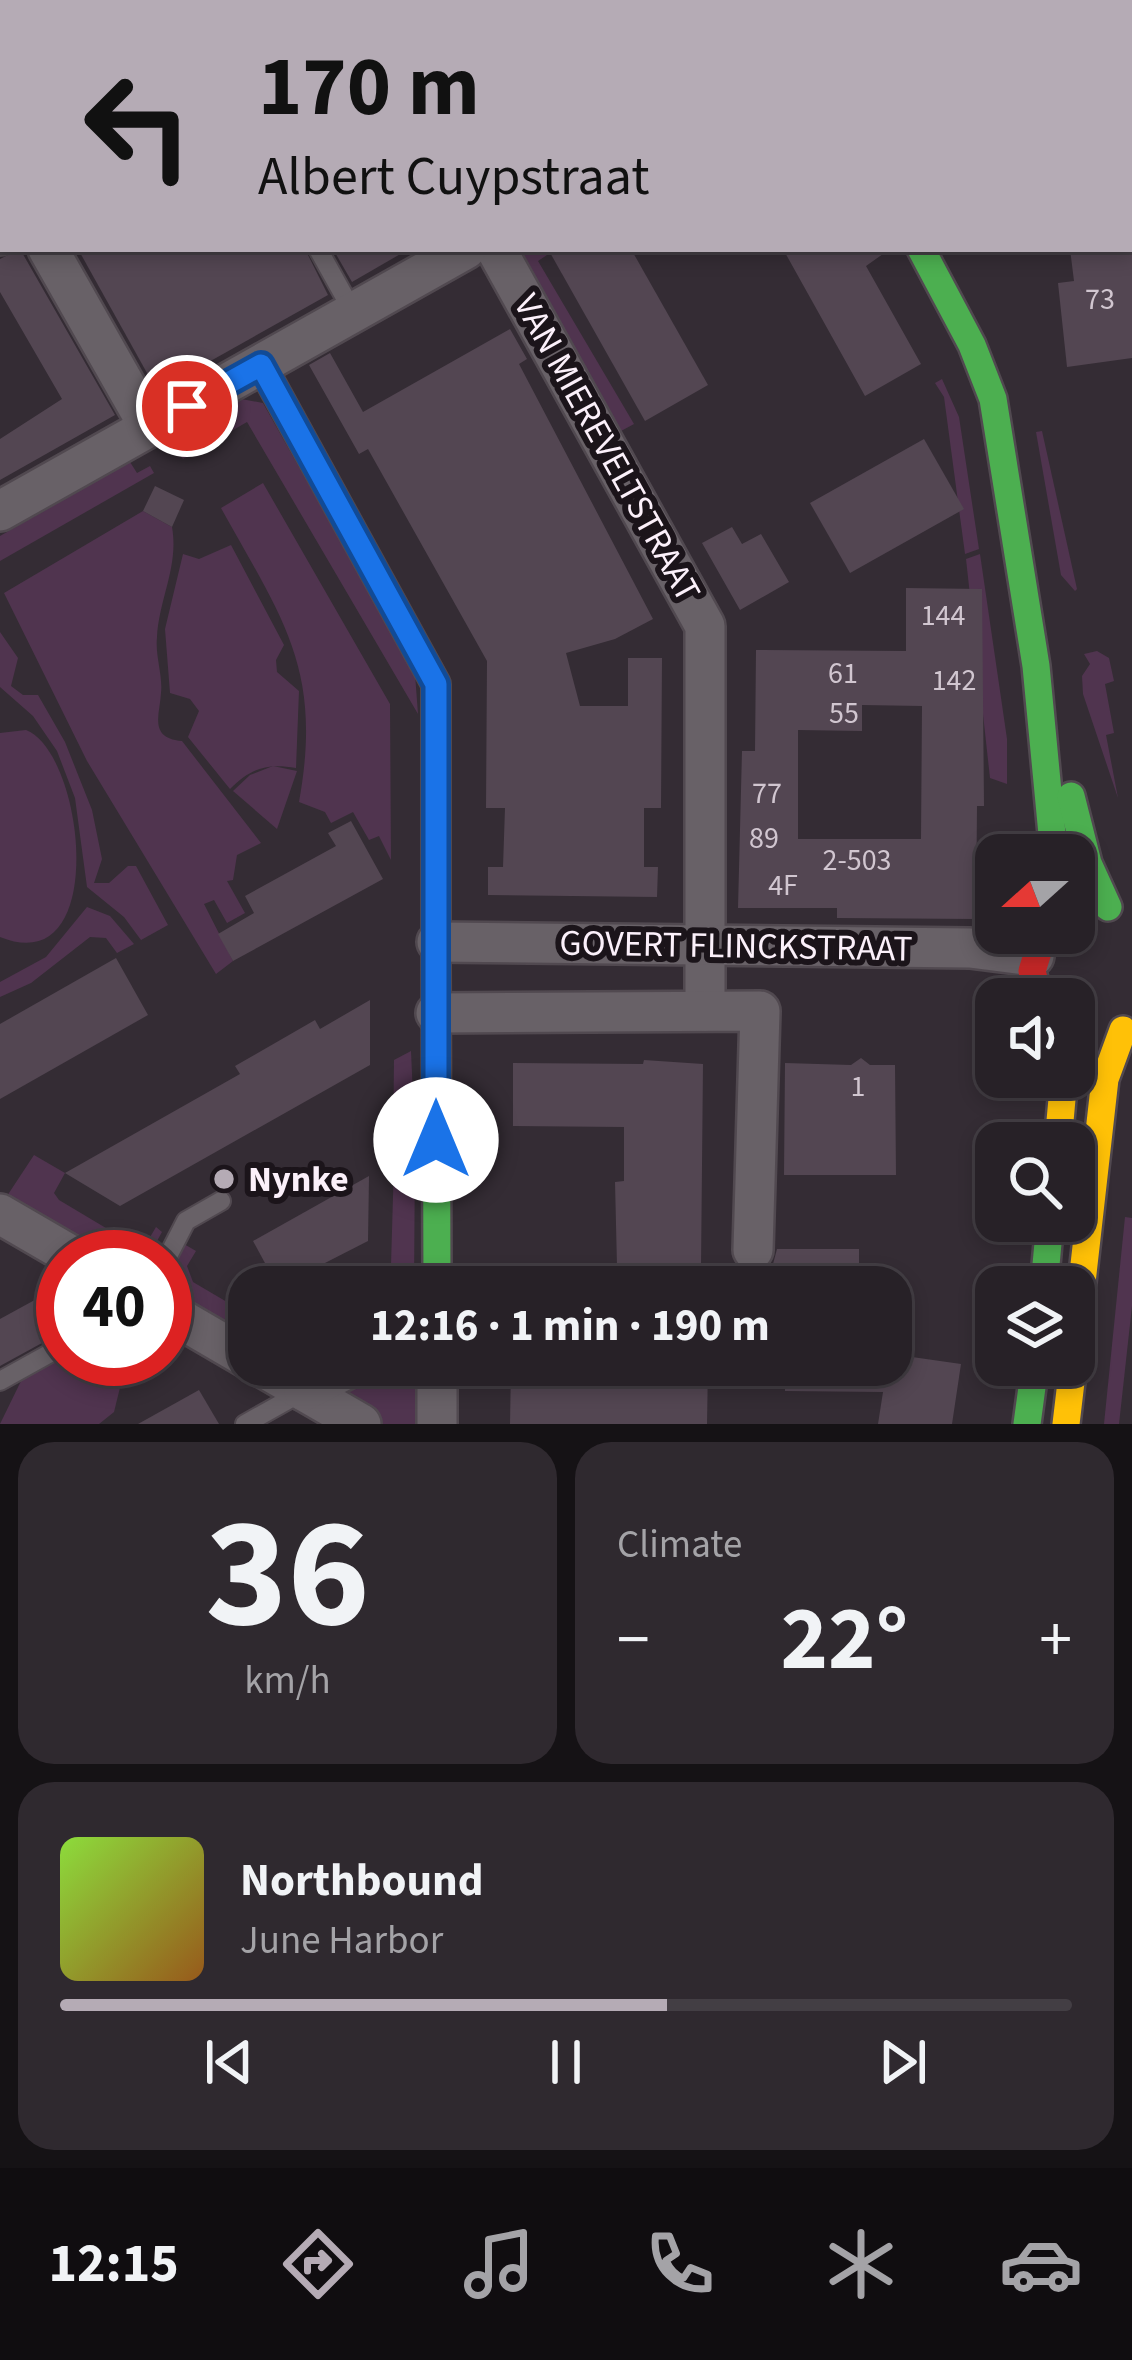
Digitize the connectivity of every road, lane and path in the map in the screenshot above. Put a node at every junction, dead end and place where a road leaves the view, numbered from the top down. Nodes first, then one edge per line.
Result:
1 (50, 252) edge
2 (320, 252) edge
3 (461, 252) edge
4 (498, 252) edge
5 (922, 252) edge
6 (353, 312) junction
7 (261, 365) junction
8 (149, 427) junction
9 (0, 511) edge
10 (1036, 666) junction
11 (1052, 834) edge
12 (1107, 911) edge
13 (437, 942) junction
14 (706, 946) junction
15 (975, 948) edge
16 (705, 1010) junction
17 (436, 1013) junction
18 (1127, 1028) edge
19 (1095, 1034) edge
20 (221, 1201) dead end
21 (0, 1214) edge
22 (181, 1230) edge
23 (36, 1235) edge
24 (753, 1250) dead end
25 (437, 1266) edge
26 (1084, 1266) edge
27 (192, 1326) edge
28 (228, 1347) edge
29 (36, 1361) edge
30 (0, 1381) edge
31 (295, 1386) edge
32 (314, 1386) edge
33 (437, 1386) edge
34 (1032, 1386) edge
35 (1070, 1386) edge
36 (304, 1391) junction
37 (245, 1424) edge
38 (361, 1424) edge
39 (437, 1424) edge
40 (1027, 1424) edge
41 (1066, 1424) edge

1 - 8 street
2 - 6 lane
3 - 6 street
4 - 14 street, VAN MIEREVELTSTRAAT
5 - 10 main road
6 - 7 street
7 - 8 street
7 - 13 main road
8 - 9 street
10 - 11 main road
10 - 12 main road
13 - 14 street, GOVERT FLINCKSTRAAT
13 - 17 main road
14 - 15 street, GOVERT FLINCKSTRAAT
14 - 16 street, VAN MIEREVELTSTRAAT
16 - 17 street, GOVERT FLINCKSTRAAT
16 - 24 street, GOVERT FLINCKSTRAAT
17 - 25 main road
18 - 19 main road
18 - 26 main road
20 - 22 lane
21 - 23 street
27 - 28 street
29 - 30 lane
31 - 36 street
32 - 36 street
33 - 39 street
34 - 40 main road
35 - 41 main road
36 - 37 lane
36 - 38 street

